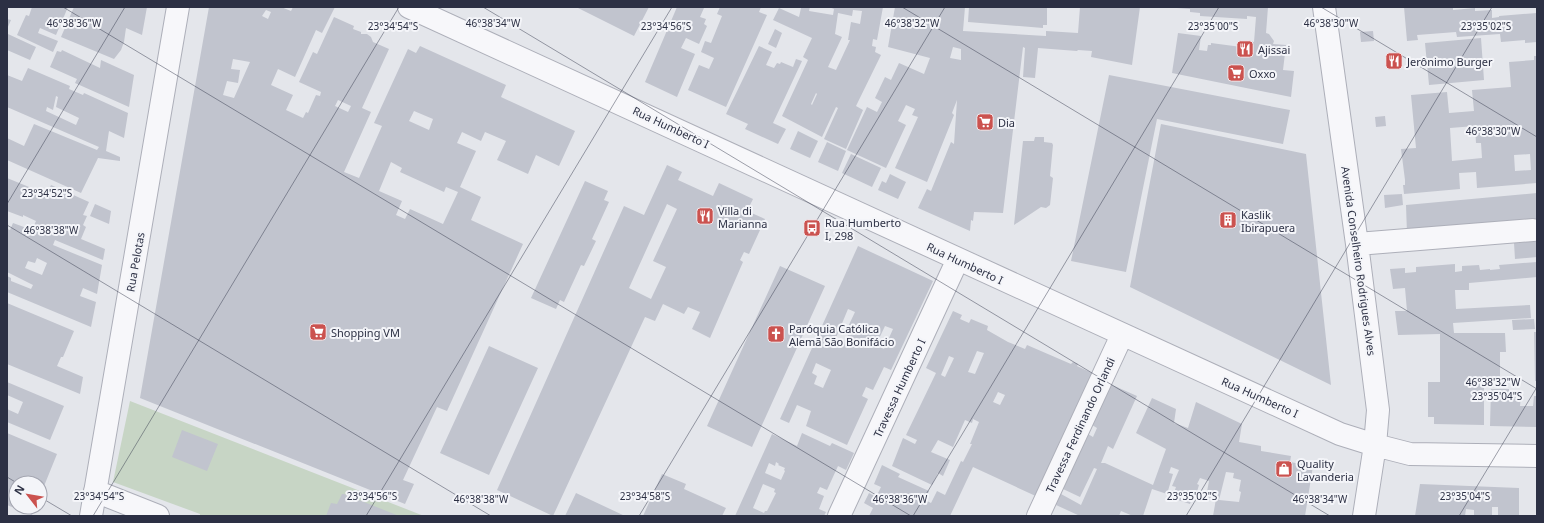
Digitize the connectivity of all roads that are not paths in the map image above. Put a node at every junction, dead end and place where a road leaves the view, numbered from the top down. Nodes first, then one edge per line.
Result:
1 (178, 7) edge
2 (409, 7) edge
3 (1324, 7) edge
4 (1533, 230) dead end
5 (1357, 244) junction
6 (958, 259) junction
7 (1122, 335) junction
8 (1375, 445) junction
9 (1537, 456) edge
10 (95, 491) junction
11 (91, 516) edge
12 (158, 516) edge
13 (840, 516) edge
14 (1038, 516) edge
15 (1364, 516) edge

1 - 10 street, Rua Pelotas
2 - 6 street, Rua Humberto I
3 - 5 street, Avenida Conselheiro Rodrigues Alves
4 - 5 street
5 - 8 street, Avenida Conselheiro Rodrigues Alves
6 - 7 street, Rua Humberto I
6 - 13 street, Travessa Humberto I
7 - 8 street, Rua Humberto I
7 - 14 street, Travessa Ferdinando Orlandi
8 - 9 street, Rua Humberto I
8 - 15 street, Avenida Conselheiro Rodrigues Alves
10 - 11 street, Rua Pelotas
10 - 12 street

